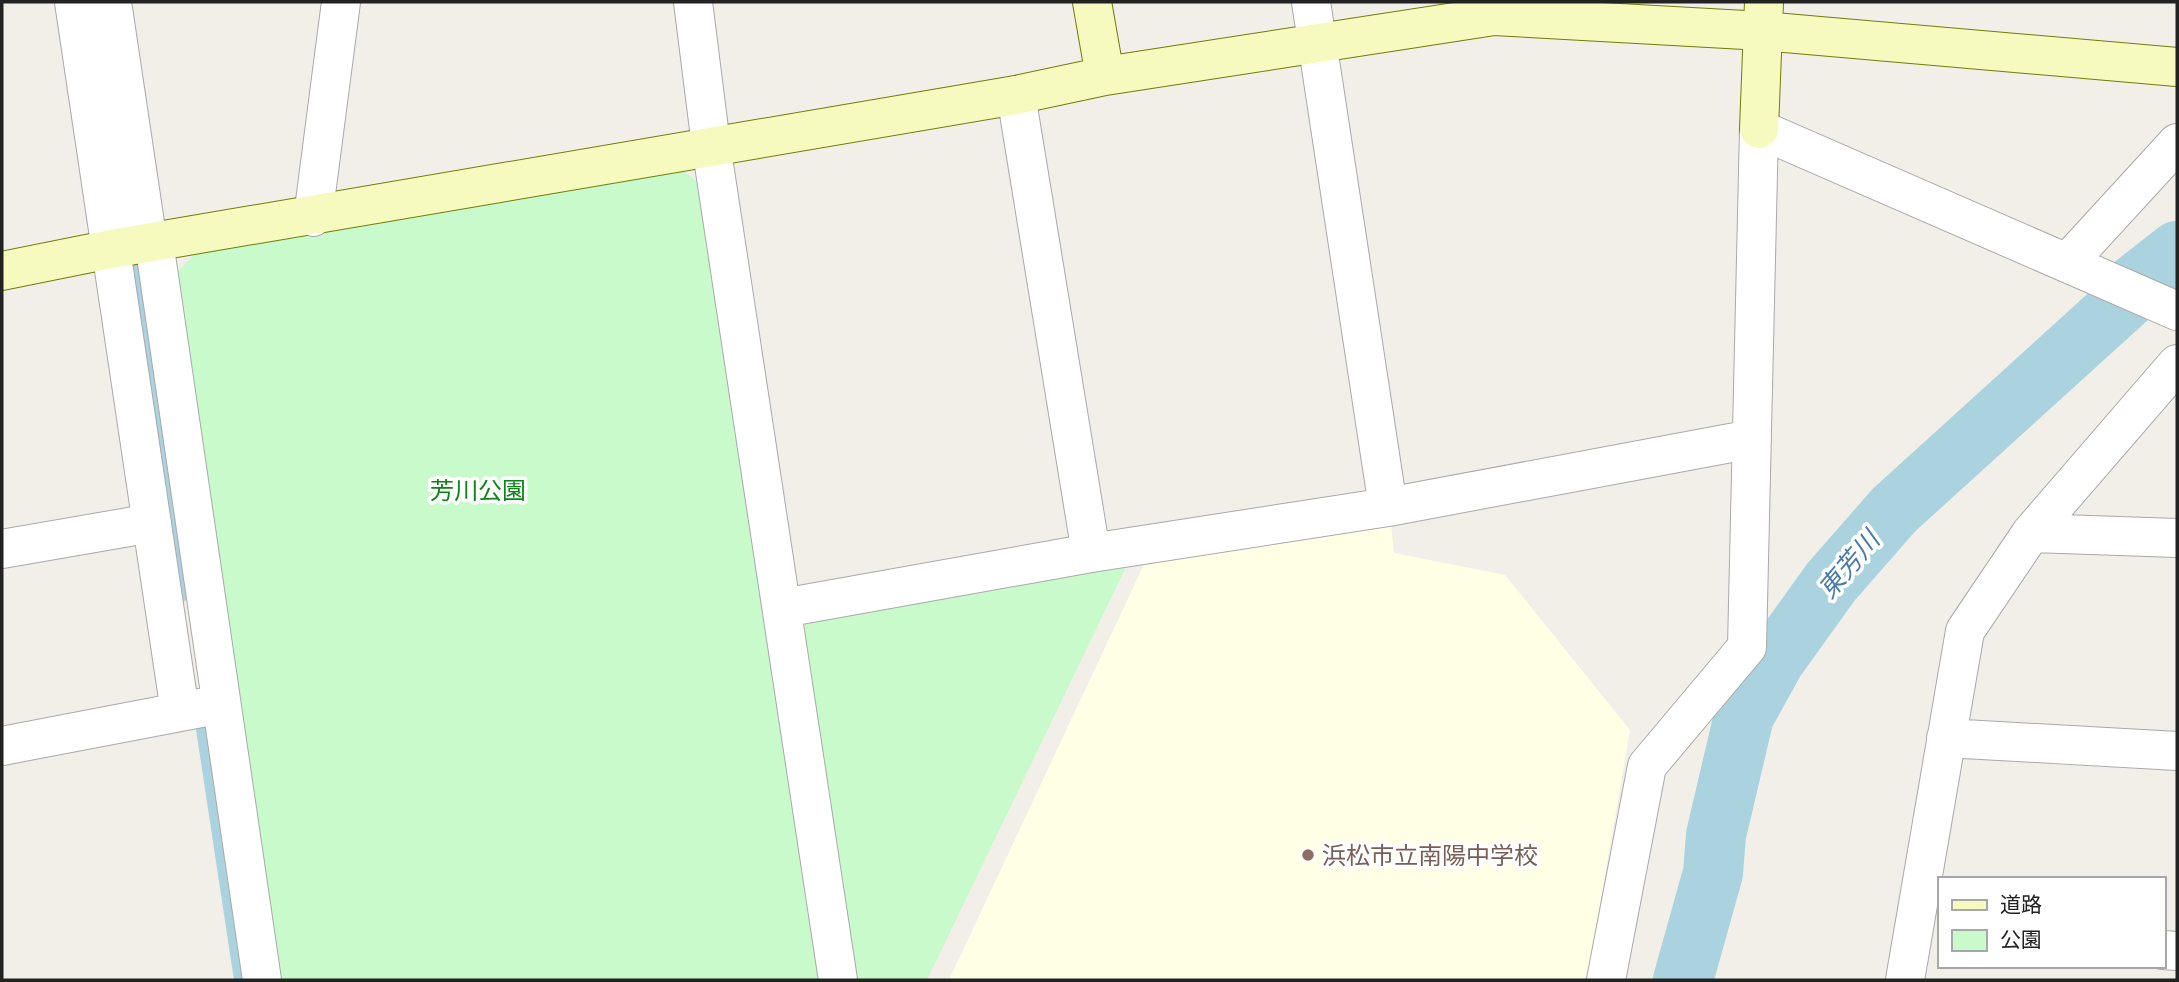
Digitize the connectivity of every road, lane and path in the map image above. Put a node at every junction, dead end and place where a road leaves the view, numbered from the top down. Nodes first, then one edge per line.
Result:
1 (74, 2) edge
2 (111, 2) edge
3 (341, 2) edge
4 (693, 2) edge
5 (1092, 2) edge
6 (1311, 2) edge
7 (1494, 9) edge
8 (1764, 17) edge
9 (1318, 45) junction
10 (2177, 66) edge
11 (1105, 76) junction
12 (1016, 95) junction
13 (1759, 129) junction
14 (2177, 143) edge
15 (711, 145) junction
16 (313, 217) junction
17 (137, 245) junction
18 (2067, 263) junction
19 (2, 271) edge
20 (2177, 311) edge
21 (2177, 364) edge
22 (1752, 439) junction
23 (1388, 507) junction
24 (152, 523) junction
25 (2031, 533) junction
26 (2177, 538) edge
27 (2, 549) edge
28 (1091, 553) junction
29 (783, 608) junction
30 (200, 708) junction
31 (1946, 738) junction
32 (2, 746) edge
33 (2177, 751) edge
34 (1926, 932) edge
35 (262, 980) edge
36 (838, 980) edge
37 (1606, 980) edge
38 (1905, 980) edge

1 - 17 street
2 - 17 street
3 - 16 street
4 - 15 street
5 - 11 street
6 - 9 street
7 - 8 street
7 - 9 street
8 - 10 street
8 - 13 street
9 - 11 street
9 - 23 street
11 - 12 street
12 - 15 street
12 - 28 street
13 - 18 street
13 - 22 street
14 - 18 street
15 - 16 street
15 - 29 street
16 - 17 street
17 - 19 street
17 - 24 street
17 - 30 street
18 - 20 street
21 - 25 street
22 - 23 street
22 - 37 street
23 - 28 street
24 - 27 street
24 - 30 street
25 - 26 street
25 - 31 street
28 - 29 street
29 - 36 street
30 - 32 street
30 - 35 street
31 - 33 street
31 - 34 street
34 - 38 street

